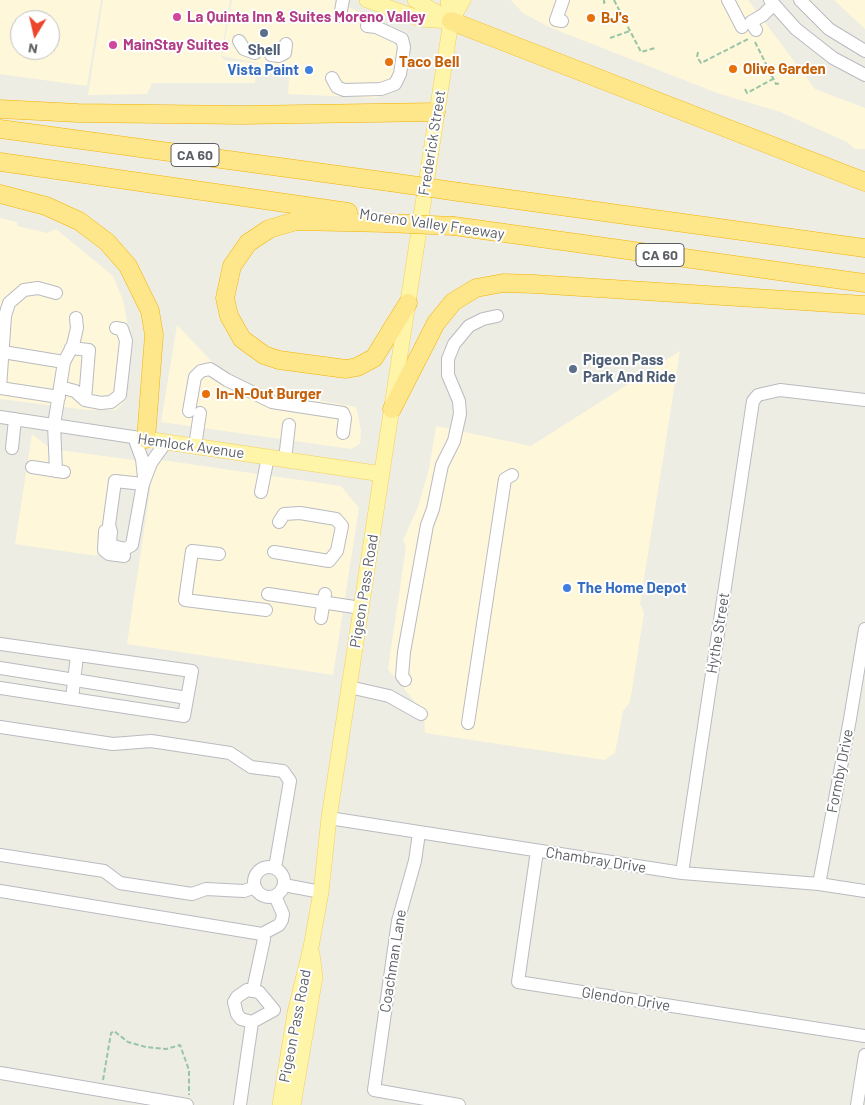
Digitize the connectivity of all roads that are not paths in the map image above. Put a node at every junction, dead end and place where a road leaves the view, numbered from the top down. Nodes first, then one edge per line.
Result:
1 (343, 0) edge
2 (367, 0) edge
3 (415, 0) edge
4 (448, 0) edge
5 (463, 0) edge
6 (563, 0) edge
7 (728, 0) edge
8 (800, 0) edge
9 (772, 2) edge
10 (340, 16) dead end
11 (451, 21) junction
12 (562, 21) dead end
13 (368, 26) dead end
14 (742, 27) dead end
15 (756, 30) dead end
16 (239, 42) dead end
17 (286, 44) dead end
18 (865, 51) edge
19 (255, 53) dead end
20 (271, 55) dead end
21 (865, 75) edge
22 (332, 78) dead end
23 (0, 109) edge
24 (436, 112) junction
25 (0, 130) edge
26 (0, 162) edge
27 (865, 182) edge
28 (0, 194) edge
29 (386, 220) junction
30 (418, 235) joint
31 (865, 248) edge
32 (865, 283) edge
33 (56, 293) dead end
34 (408, 303) junction
35 (865, 305) edge
36 (497, 316) dead end
37 (76, 318) dead end
38 (116, 328) dead end
39 (71, 348) junction
40 (4, 352) junction
41 (64, 362) junction
42 (0, 383) edge
43 (60, 392) junction
44 (85, 400) junction
45 (865, 400) edge
46 (392, 409) junction
47 (0, 417) edge
48 (15, 419) junction
49 (54, 425) junction
50 (289, 425) dead end
51 (343, 433) dead end
52 (140, 438) junction
53 (166, 442) junction
54 (195, 446) junction
55 (12, 448) dead end
56 (268, 457) junction
57 (285, 459) junction
58 (32, 467) dead end
59 (382, 474) junction
60 (512, 475) dead end
61 (144, 481) junction
62 (261, 492) dead end
63 (279, 522) dead end
64 (274, 552) dead end
65 (219, 554) dead end
66 (268, 594) dead end
67 (324, 598) junction
68 (361, 608) junction
69 (266, 610) dead end
70 (321, 618) dead end
71 (865, 629) edge
72 (0, 644) edge
73 (77, 655) junction
74 (0, 668) edge
75 (74, 679) junction
76 (405, 680) dead end
77 (349, 687) junction
78 (0, 688) edge
79 (187, 698) junction
80 (72, 699) junction
81 (421, 714) dead end
82 (468, 723) dead end
83 (0, 727) edge
84 (329, 818) junction
85 (419, 833) junction
86 (537, 851) junction
87 (0, 855) edge
88 (275, 868) junction
89 (682, 873) junction
90 (819, 884) junction
91 (286, 885) junction
92 (255, 887) junction
93 (0, 891) edge
94 (865, 891) edge
95 (321, 892) junction
96 (275, 896) junction
97 (262, 934) junction
98 (311, 947) junction
99 (253, 990) junction
100 (274, 1010) junction
101 (295, 1013) junction
102 (252, 1022) junction
103 (865, 1036) edge
104 (865, 1055) edge
105 (0, 1073) edge
106 (188, 1101) edge
107 (240, 1105) edge
108 (280, 1105) edge
109 (293, 1105) edge
110 (459, 1105) edge
111 (857, 1105) edge

1 - 10 street
2 - 11 main road
3 - 11 main road
4 - 11 main road, Frederick Street
5 - 11 main road, Frederick Street
6 - 12 street
7 - 14 street
8 - 18 street
9 - 15 street
9 - 21 street
11 - 24 main road, Frederick Street
11 - 27 highway
13 - 22 street
16 - 19 street
17 - 20 street
23 - 24 highway
24 - 30 main road, Frederick Street
25 - 31 highway, CA 60, bridge
26 - 29 highway, Moreno Valley Freeway / CA 60
28 - 52 highway
29 - 32 highway, Moreno Valley Freeway / CA 60, bridge
29 - 34 highway
30 - 34 main road, Pigeon Pass Road
33 - 40 street
34 - 46 main road, Pigeon Pass Road
35 - 46 highway
36 - 76 street
37 - 39 street
38 - 44 street
39 - 41 street
39 - 44 street
40 - 41 street
40 - 42 street
41 - 43 street
42 - 43 street
43 - 44 street
43 - 49 street
45 - 89 street, Hythe Street
46 - 59 main road, Pigeon Pass Road
47 - 48 street, Hemlock Avenue
48 - 49 street, Hemlock Avenue
48 - 55 street
49 - 52 street, Hemlock Avenue
49 - 58 street
50 - 57 street
51 - 54 street
52 - 53 main road, Hemlock Avenue
52 - 61 street
53 - 54 main road, Hemlock Avenue
53 - 61 street
54 - 56 main road, Hemlock Avenue
56 - 57 main road, Hemlock Avenue
56 - 62 street
57 - 59 main road, Hemlock Avenue
59 - 68 main road, Pigeon Pass Road
60 - 82 street
61 - 61 street
63 - 64 street
65 - 69 street
66 - 67 street
67 - 68 street
67 - 70 street
68 - 77 main road, Pigeon Pass Road
71 - 90 street, Formby Drive
72 - 73 street
73 - 75 street
73 - 79 street
74 - 75 street
75 - 79 street
75 - 80 street
77 - 81 street
77 - 84 main road, Pigeon Pass Road
78 - 80 street
79 - 80 street
83 - 88 street
84 - 85 street, Chambray Drive
84 - 95 main road, Pigeon Pass Road
85 - 86 street, Chambray Drive
85 - 110 street, Coachman Lane
86 - 89 street, Chambray Drive
86 - 103 street, Glendon Drive
87 - 92 street
88 - 91 street
88 - 92 street
89 - 90 street, Chambray Drive
90 - 94 street, Chambray Drive
91 - 95 street
91 - 96 street
92 - 96 street
93 - 97 street
95 - 98 main road, Pigeon Pass Road
96 - 97 street
97 - 99 street
98 - 101 main road, Pigeon Pass Road
98 - 109 main road, Pigeon Pass Road
99 - 100 street
99 - 102 street
100 - 101 street
100 - 102 street
101 - 108 main road, Pigeon Pass Road
102 - 107 street
104 - 111 street
105 - 106 street

